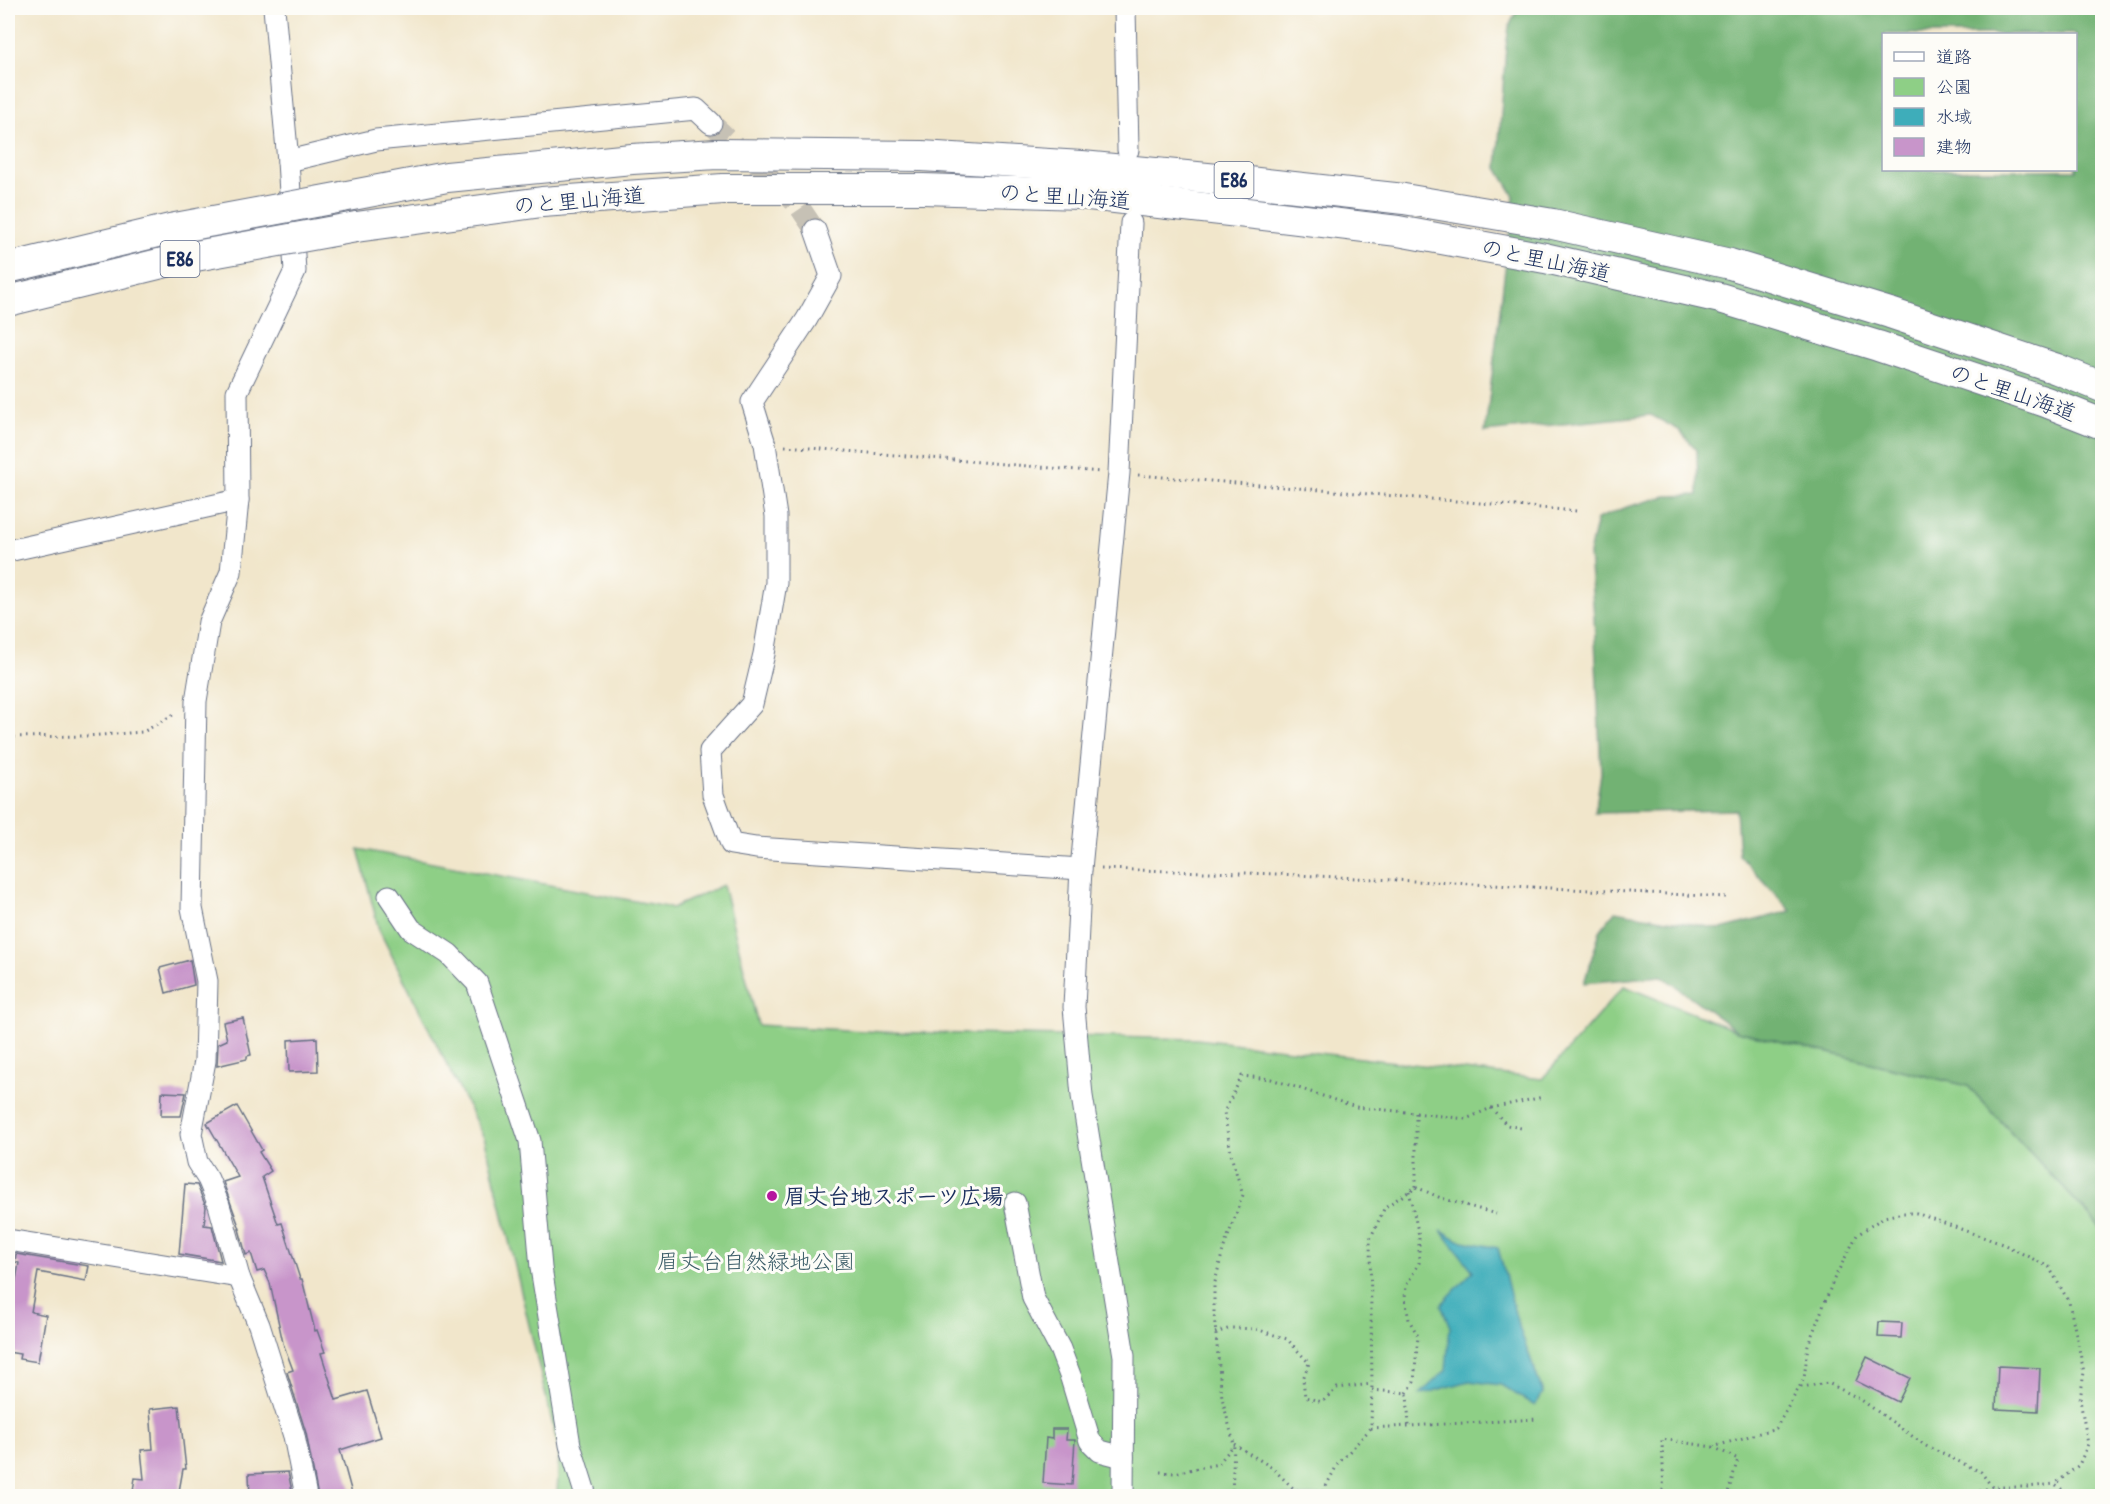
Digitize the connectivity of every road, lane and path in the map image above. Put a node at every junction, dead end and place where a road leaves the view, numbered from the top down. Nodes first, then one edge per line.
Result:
1 (274, 8) edge
2 (1125, 8) edge
3 (711, 123) tunnel mouth
4 (1128, 150) dead end
5 (288, 162) junction
6 (1131, 223) dead end
7 (815, 230) tunnel mouth
8 (8, 268) edge
9 (8, 302) edge
10 (2103, 387) edge
11 (2103, 424) edge
12 (765, 444) junction
13 (1119, 473) junction
14 (238, 500) junction
15 (1577, 511) dead end
16 (8, 551) edge
17 (196, 701) junction
18 (8, 737) edge
19 (1082, 869) junction
20 (389, 896) dead end
21 (1726, 897) dead end
22 (1542, 1097) dead end
23 (1491, 1108) junction
24 (1416, 1113) junction
25 (1521, 1128) dead end
26 (1416, 1188) junction
27 (1409, 1191) junction
28 (1015, 1203) dead end
29 (1496, 1214) dead end
30 (8, 1240) edge
31 (239, 1277) junction
32 (1215, 1333) junction
33 (1372, 1384) junction
34 (1801, 1387) junction
35 (1372, 1390) junction
36 (1407, 1393) junction
37 (1538, 1419) dead end
38 (1409, 1426) junction
39 (1371, 1428) junction
40 (1234, 1444) junction
41 (1713, 1447) junction
42 (1123, 1457) junction
43 (1161, 1472) dead end
44 (2055, 1484) junction
45 (1992, 1487) junction
46 (306, 1497) edge
47 (586, 1497) edge
48 (1123, 1497) edge
49 (1232, 1497) edge
50 (1307, 1497) edge
51 (1316, 1497) edge
52 (1662, 1497) edge
53 (1727, 1497) edge
54 (1969, 1497) edge
55 (2070, 1497) edge

1 - 5 street
2 - 4 street
3 - 5 street
5 - 14 street
6 - 13 street
7 - 12 street
8 - 10 highway, のと里山海道 / E86, bridge
9 - 11 highway, のと里山海道 / E86, bridge
12 - 13 path
12 - 19 street
13 - 15 path
13 - 19 street
14 - 16 street
14 - 17 street
17 - 18 path
17 - 31 street
19 - 21 path
19 - 42 street
20 - 47 street
22 - 23 path
23 - 24 path
23 - 25 path
24 - 26 path
24 - 32 path
26 - 27 path
26 - 29 path
27 - 33 path
27 - 36 path
28 - 42 street
30 - 31 street
31 - 46 street
32 - 33 path
32 - 40 path
33 - 35 path
34 - 41 path
34 - 44 path
34 - 45 path
35 - 36 path
35 - 39 path
36 - 38 path
37 - 38 path
38 - 39 path
39 - 51 path
40 - 43 path
40 - 49 path
40 - 50 path
41 - 52 path
41 - 53 path
42 - 48 street
44 - 45 path
44 - 55 path
45 - 54 path

